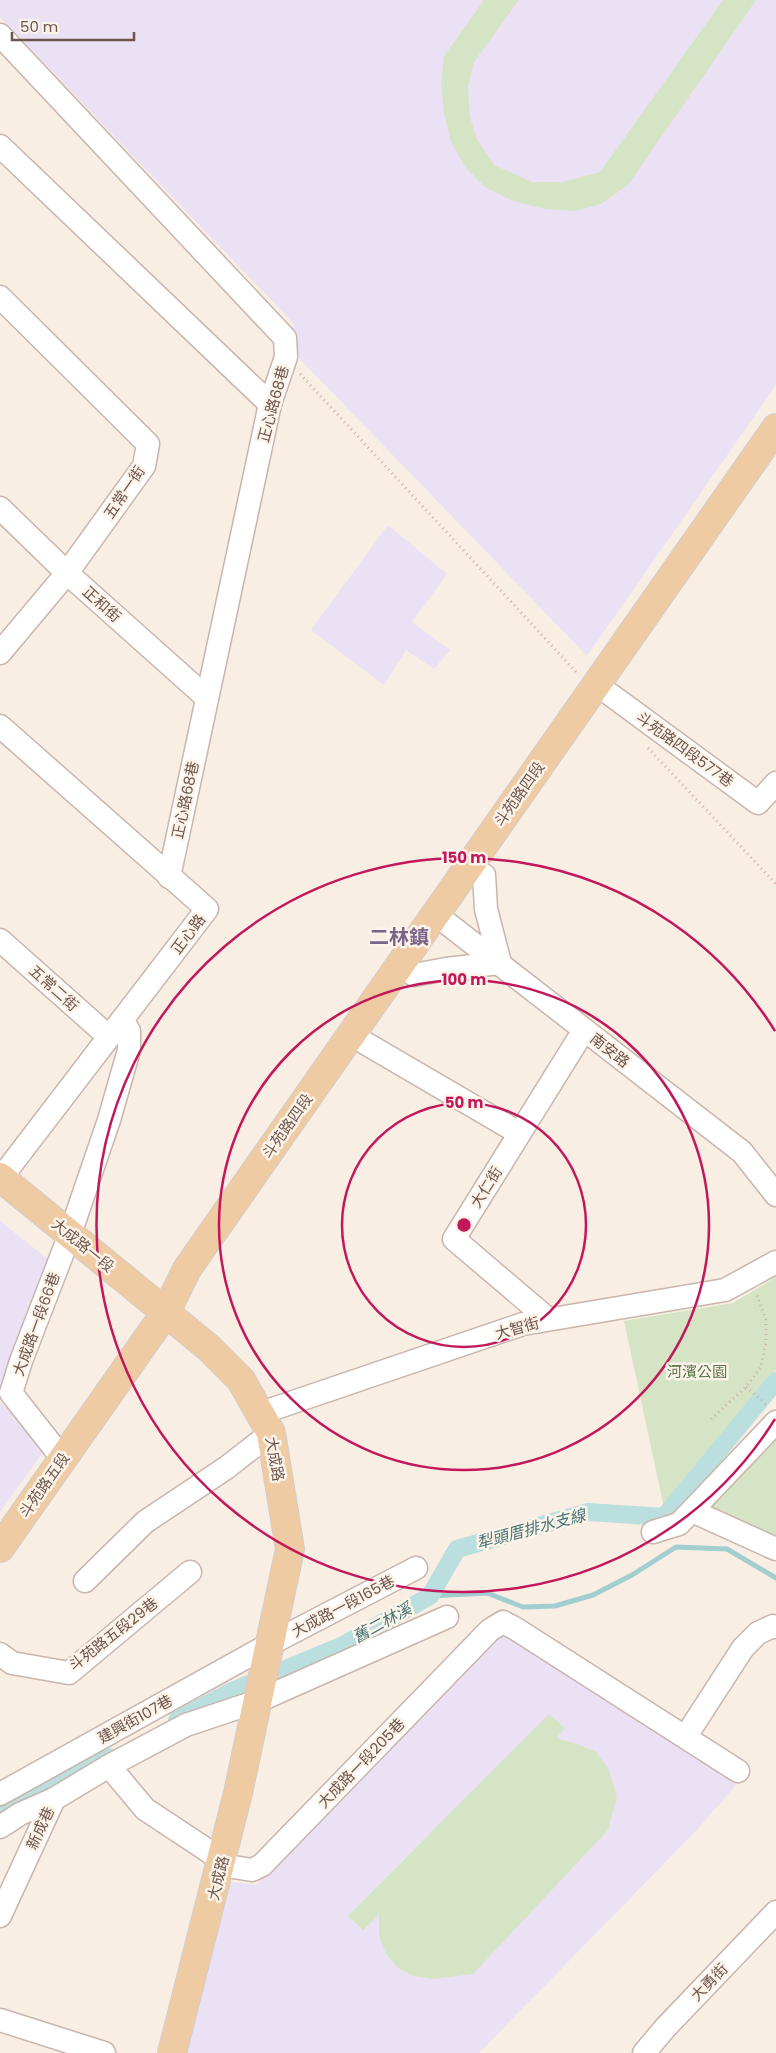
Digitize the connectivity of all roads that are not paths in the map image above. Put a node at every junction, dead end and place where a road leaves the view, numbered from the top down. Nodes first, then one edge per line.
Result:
1 (0, 35) edge
2 (0, 146) edge
3 (0, 297) edge
4 (270, 404) junction
5 (776, 428) edge
6 (776, 460) edge
7 (0, 508) edge
8 (67, 573) junction
9 (0, 653) edge
10 (602, 692) junction
11 (207, 698) junction
12 (0, 726) edge
13 (776, 783) edge
14 (484, 876) junction
15 (169, 877) junction
16 (443, 919) junction
17 (0, 940) edge
18 (500, 963) junction
19 (414, 975) junction
20 (115, 1028) junction
21 (584, 1030) junction
22 (365, 1043) junction
23 (519, 1133) junction
24 (0, 1177) edge
25 (776, 1195) edge
26 (70, 1234) junction
27 (776, 1262) edge
28 (166, 1312) junction
29 (548, 1319) junction
30 (772, 1414) edge
31 (266, 1423) junction
32 (66, 1452) junction
33 (692, 1511) junction
34 (653, 1532) dead end
35 (0, 1548) edge
36 (776, 1549) edge
37 (416, 1568) dead end
38 (190, 1572) dead end
39 (85, 1581) dead end
40 (447, 1617) dead end
41 (776, 1627) edge
42 (270, 1644) junction
43 (0, 1654) edge
44 (258, 1701) junction
45 (686, 1736) junction
46 (109, 1766) junction
47 (738, 1772) dead end
48 (0, 1794) edge
49 (54, 1800) junction
50 (0, 1828) edge
51 (222, 1862) junction
52 (776, 1912) edge
53 (0, 1916) edge
54 (0, 2020) edge
55 (104, 2053) edge
56 (172, 2053) edge
57 (644, 2053) edge

1 - 4 street, 正心路68巷
2 - 4 street
3 - 8 street, 五常一街
4 - 11 street, 正心路68巷
5 - 10 main road, 斗苑路四段
6 - 10 main road, 斗苑路四段
7 - 8 street, 正和街
8 - 9 street, 五常一街
8 - 11 street, 正和街
10 - 13 street, 斗苑路四段577巷
10 - 14 main road, 斗苑路四段
10 - 16 main road, 斗苑路四段
11 - 15 street, 正心路68巷
12 - 15 street, 正心路
14 - 16 main road, 斗苑路四段
14 - 18 street
15 - 20 street, 正心路
16 - 18 street, 南安路
16 - 19 main road, 斗苑路四段
16 - 28 main road, 斗苑路四段
17 - 20 street, 五常二街
18 - 19 street
18 - 21 street, 南安路
19 - 22 main road, 斗苑路四段
20 - 24 street, 正心路
20 - 26 street
21 - 23 street, 大仁街
21 - 25 street, 南安路
22 - 23 street
22 - 28 main road, 斗苑路四段
23 - 29 street, 大仁街
24 - 26 main road, 大成路一段
26 - 28 main road, 大成路一段
26 - 32 street, 大成路一段66巷
27 - 29 street, 大智街
28 - 31 main road, 大成路
28 - 32 main road, 斗苑路四段
29 - 31 street, 大智街
30 - 33 street
31 - 39 street, 大智街
31 - 42 main road, 大成路
32 - 35 main road, 斗苑路五段
33 - 34 street
33 - 36 street
37 - 42 street, 大成路一段165巷
38 - 43 street, 斗苑路五段29巷
40 - 44 street, 新成巷
41 - 45 street
42 - 44 main road, 大成路
42 - 48 street, 建興街107巷
44 - 46 street, 新成巷
44 - 51 main road, 大成路
45 - 47 street
45 - 51 street, 大成路一段205巷
46 - 49 street, 新成巷
46 - 51 street
49 - 50 street
49 - 53 street, 新成巷
51 - 56 main road, 大成路
52 - 57 street, 大勇街
54 - 55 street

